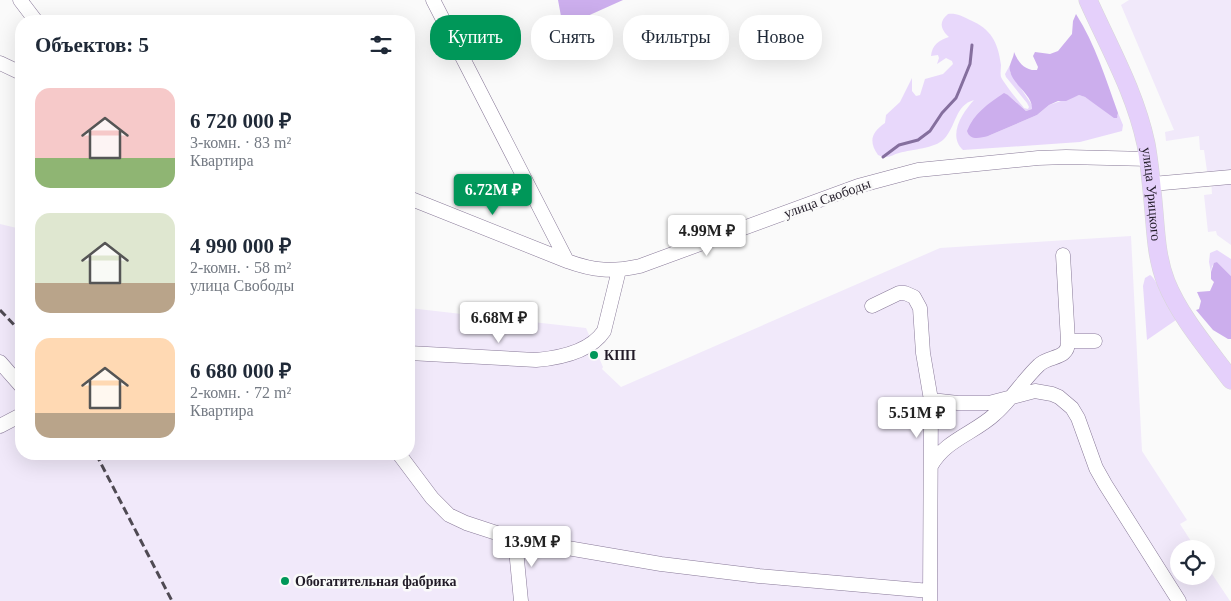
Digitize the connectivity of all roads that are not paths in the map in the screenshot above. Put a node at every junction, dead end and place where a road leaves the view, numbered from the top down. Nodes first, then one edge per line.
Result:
1 (20, 0) edge
2 (433, 0) edge
3 (1088, 0) edge
4 (31, 15) edge
5 (0, 63) edge
6 (15, 70) edge
7 (1148, 159) junction
8 (1231, 177) edge
9 (1152, 184) junction
10 (415, 200) edge
11 (1063, 255) dead end
12 (567, 261) junction
13 (619, 270) junction
14 (872, 306) dead end
15 (1095, 341) dead end
16 (1068, 342) junction
17 (415, 353) edge
18 (0, 362) edge
19 (15, 379) edge
20 (1231, 380) edge
21 (1013, 396) junction
22 (931, 400) junction
23 (15, 418) edge
24 (0, 426) edge
25 (404, 460) edge
26 (931, 466) junction
27 (515, 539) junction
28 (930, 596) edge
29 (522, 601) edge
30 (1179, 601) edge

1 - 4 street
2 - 12 street
3 - 7 main road, улица Урицкого
5 - 6 street
7 - 9 main road, улица Урицкого
7 - 13 street, улица Свободы
8 - 9 street
9 - 20 main road, улица Урицкого
10 - 12 street, улица Свободы
11 - 16 street
12 - 13 street, улица Свободы
13 - 17 street
14 - 22 street
15 - 16 street
16 - 21 street
18 - 19 street
21 - 22 street
21 - 26 street
21 - 30 street
22 - 26 street
23 - 24 street
25 - 27 street
26 - 28 street
27 - 28 street
27 - 29 street

